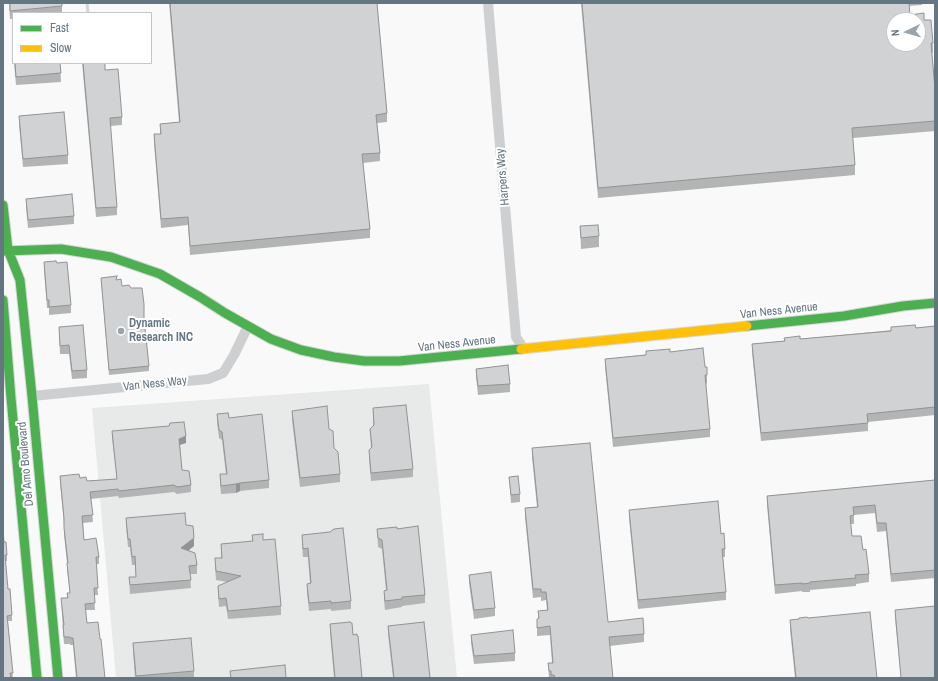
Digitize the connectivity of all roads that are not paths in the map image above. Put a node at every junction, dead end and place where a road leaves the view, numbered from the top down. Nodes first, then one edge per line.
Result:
1 (488, 3) edge
2 (3, 205) edge
3 (6, 251) edge
4 (3, 263) edge
5 (3, 300) edge
6 (935, 303) edge
7 (248, 326) junction
8 (524, 349) junction
9 (32, 396) junction
10 (37, 678) edge
11 (58, 678) edge

1 - 8 street, Harpers Way
2 - 3 main road, Del Amo Boulevard
3 - 4 main road, Del Amo Boulevard
3 - 7 main road, Van Ness Avenue
3 - 9 main road, Del Amo Boulevard
5 - 10 main road, Del Amo Boulevard
6 - 8 main road, Van Ness Avenue
7 - 8 main road, Van Ness Avenue
7 - 9 street, Van Ness Way
9 - 11 main road, Del Amo Boulevard

